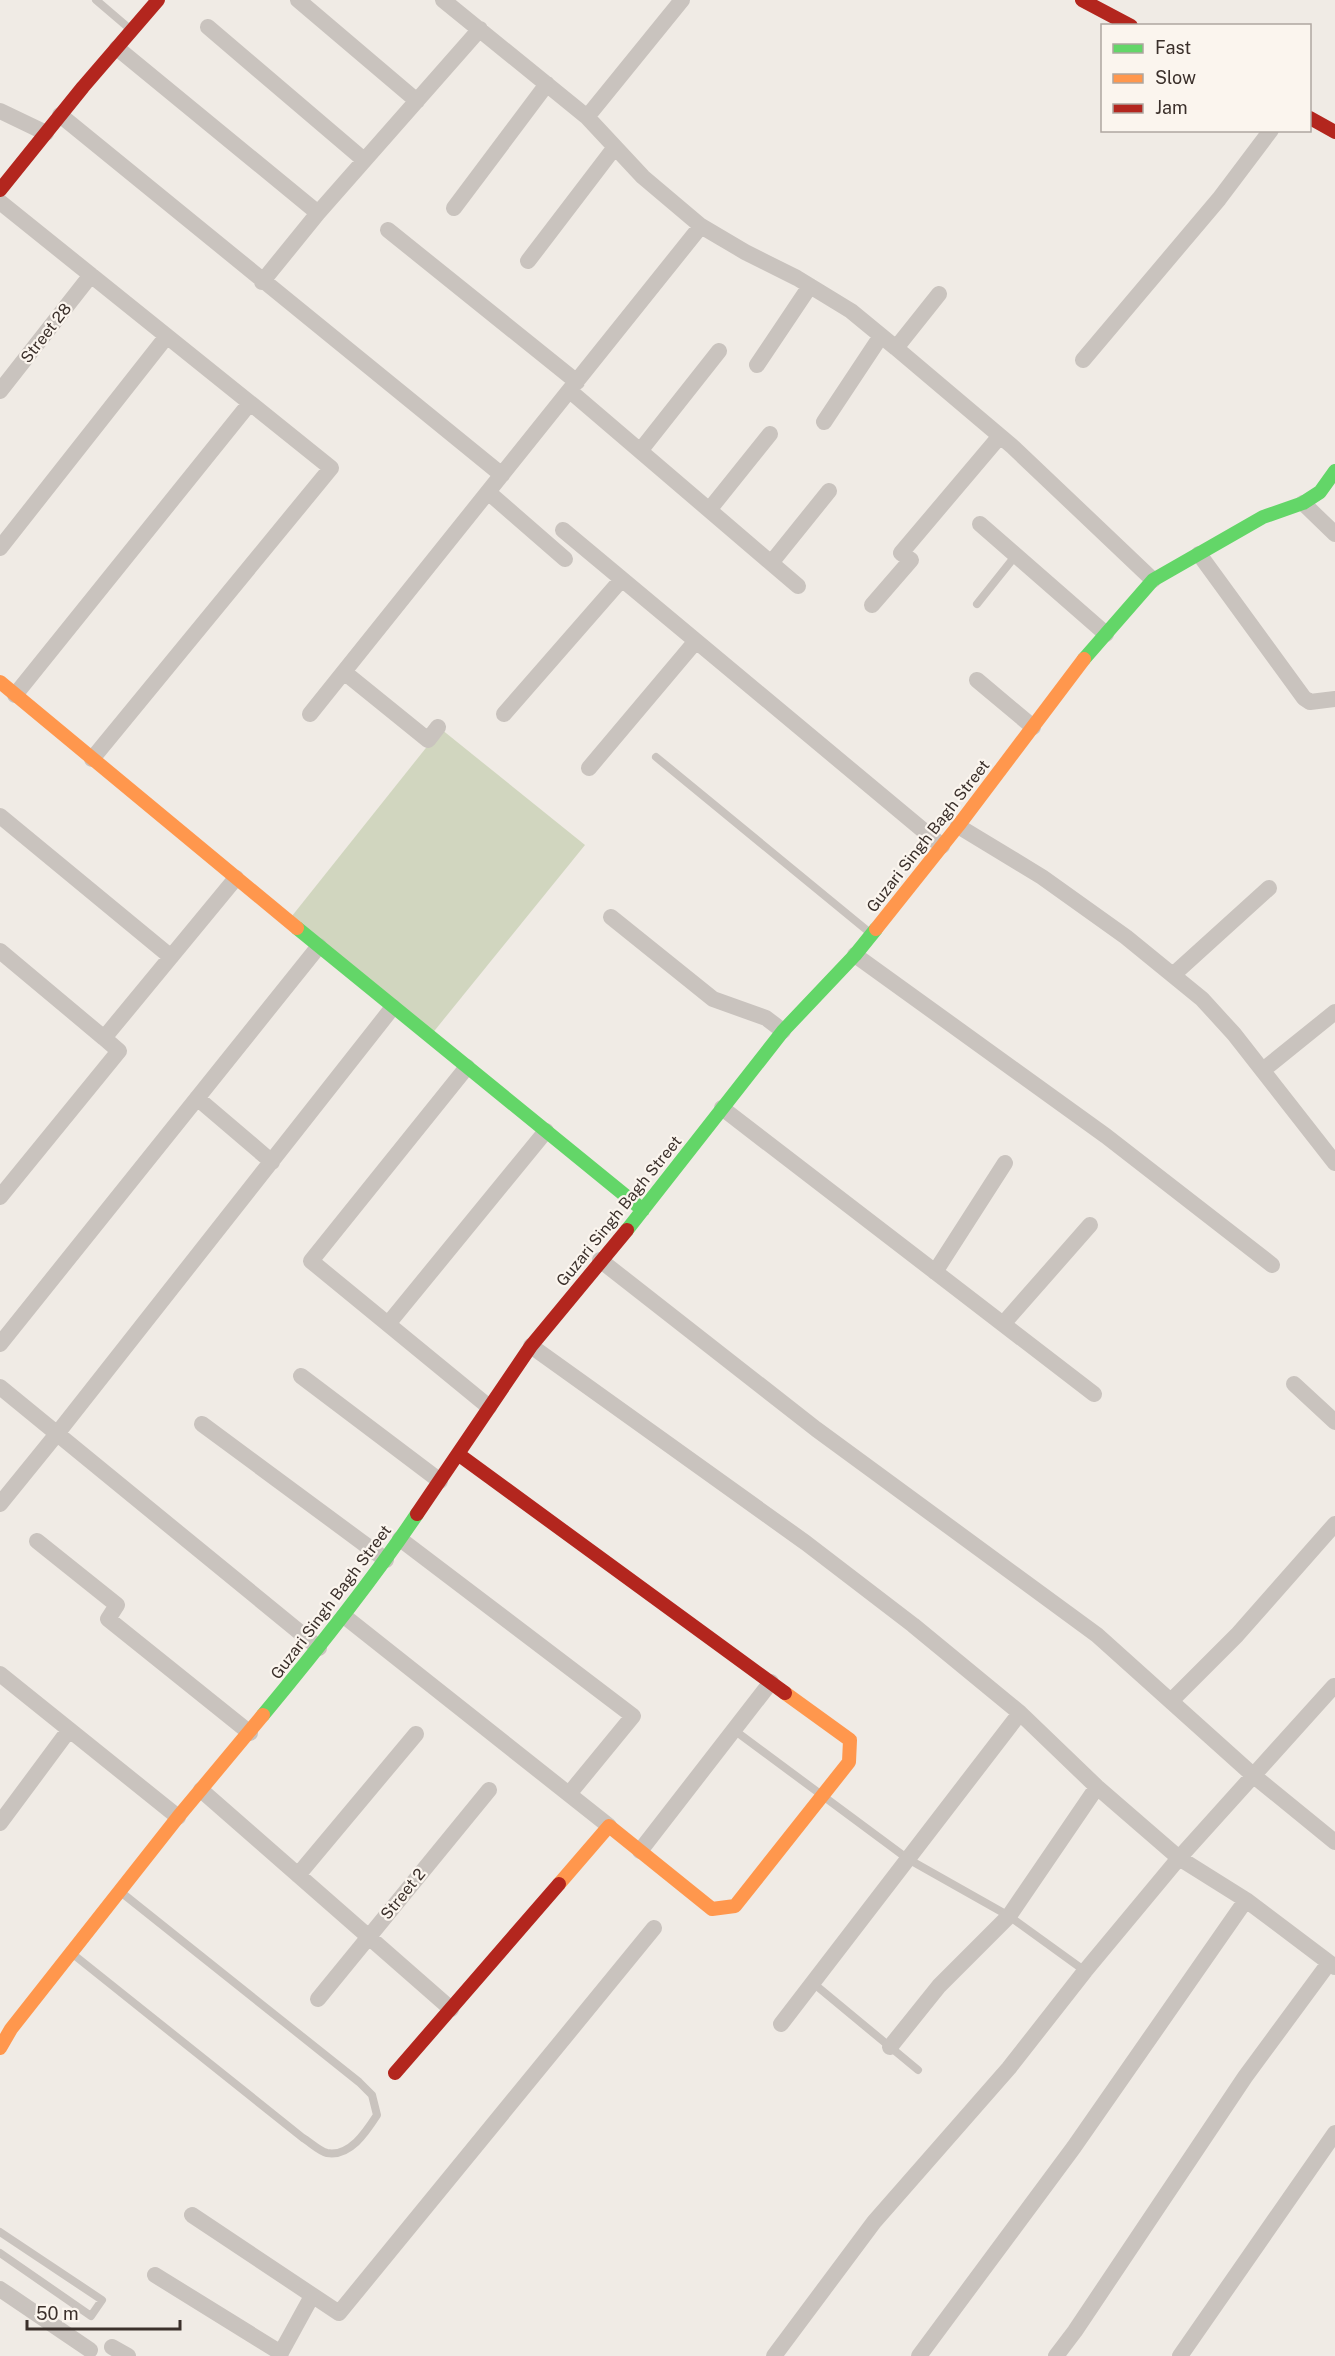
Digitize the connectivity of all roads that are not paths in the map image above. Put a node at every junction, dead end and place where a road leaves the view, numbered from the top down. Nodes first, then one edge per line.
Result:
1 (96, 0) edge
2 (158, 0) edge
3 (298, 0) edge
4 (443, 0) edge
5 (682, 0) edge
6 (1082, 0) edge
7 (1127, 24) edge
8 (208, 27) dead end
9 (480, 29) junction
10 (132, 30) junction
11 (117, 48) junction
12 (548, 84) junction
13 (417, 101) junction
14 (0, 111) edge
15 (60, 115) junction
16 (587, 117) junction
17 (1311, 119) edge
18 (1269, 132) edge
19 (1335, 132) edge
20 (46, 133) junction
21 (615, 147) junction
22 (364, 160) junction
23 (0, 190) edge
24 (0, 202) edge
25 (454, 208) dead end
26 (318, 213) junction
27 (701, 226) junction
28 (388, 230) dead end
29 (528, 261) dead end
30 (92, 276) junction
31 (262, 282) junction
32 (810, 286) junction
33 (939, 294) dead end
34 (167, 336) junction
35 (881, 336) junction
36 (896, 348) junction
37 (719, 351) dead end
38 (1083, 360) dead end
39 (757, 365) dead end
40 (573, 386) junction
41 (0, 391) edge
42 (250, 403) junction
43 (824, 422) dead end
44 (770, 434) dead end
45 (1000, 436) junction
46 (640, 451) junction
47 (1335, 471) edge
48 (502, 475) junction
49 (829, 491) dead end
50 (488, 492) junction
51 (1303, 503) junction
52 (710, 510) junction
53 (980, 524) dead end
54 (563, 530) dead end
55 (1335, 534) edge
56 (0, 548) edge
57 (1199, 554) junction
58 (1016, 555) junction
59 (565, 560) dead end
60 (771, 563) junction
61 (622, 579) junction
62 (1153, 580) junction
63 (798, 586) dead end
64 (872, 604) dead end
65 (977, 604) dead end
66 (1106, 634) junction
67 (696, 641) junction
68 (344, 672) junction
69 (977, 680) dead end
70 (0, 682) edge
71 (15, 695) junction
72 (1335, 699) edge
73 (310, 714) dead end
74 (504, 714) dead end
75 (1033, 726) junction
76 (438, 727) dead end
77 (656, 757) dead end
78 (92, 759) junction
79 (589, 768) dead end
80 (0, 816) edge
81 (958, 826) junction
82 (942, 846) junction
83 (236, 878) junction
84 (1269, 888) dead end
85 (611, 917) dead end
86 (872, 934) junction
87 (319, 946) junction
88 (0, 951) edge
89 (855, 955) junction
90 (171, 957) junction
91 (1174, 974) junction
92 (393, 1006) junction
93 (1335, 1012) edge
94 (783, 1031) junction
95 (104, 1038) junction
96 (467, 1066) junction
97 (1263, 1070) junction
98 (196, 1098) junction
99 (722, 1108) junction
100 (546, 1131) junction
101 (272, 1161) junction
102 (1005, 1163) dead end
103 (1335, 1163) edge
104 (0, 1197) edge
105 (643, 1210) junction
106 (1090, 1225) dead end
107 (600, 1260) junction
108 (1272, 1265) dead end
109 (935, 1272) junction
110 (388, 1324) junction
111 (1003, 1324) junction
112 (0, 1344) edge
113 (531, 1346) junction
114 (301, 1376) dead end
115 (1294, 1384) dead end
116 (0, 1388) edge
117 (1094, 1394) dead end
118 (489, 1407) junction
119 (1335, 1422) edge
120 (202, 1424) dead end
121 (57, 1435) junction
122 (458, 1454) junction
123 (440, 1481) junction
124 (0, 1504) edge
125 (1335, 1524) edge
126 (400, 1539) junction
127 (37, 1541) dead end
128 (386, 1560) junction
129 (344, 1616) junction
130 (319, 1648) junction
131 (2, 1680) edge
132 (771, 1682) junction
133 (1334, 1686) edge
134 (1171, 1701) junction
135 (1020, 1713) junction
136 (69, 1730) junction
137 (734, 1730) junction
138 (250, 1733) junction
139 (416, 1734) dead end
140 (1254, 1776) junction
141 (1097, 1787) junction
142 (201, 1790) junction
143 (489, 1790) dead end
144 (569, 1794) junction
145 (822, 1796) junction
146 (178, 1817) junction
147 (0, 1823) edge
148 (609, 1826) junction
149 (1335, 1842) edge
150 (640, 1851) junction
151 (1179, 1858) junction
152 (908, 1859) junction
153 (298, 1875) junction
154 (120, 1891) junction
155 (1246, 1900) junction
156 (1009, 1916) junction
157 (654, 1928) dead end
158 (368, 1937) junction
159 (71, 1952) junction
160 (1332, 1965) edge
161 (1085, 1971) junction
162 (813, 1983) junction
163 (318, 2000) dead end
164 (451, 2009) junction
165 (781, 2024) dead end
166 (5, 2025) edge
167 (890, 2047) junction
168 (0, 2048) edge
169 (918, 2070) dead end
170 (395, 2073) dead end
171 (1335, 2133) edge
172 (192, 2214) dead end
173 (0, 2232) edge
174 (0, 2253) edge
175 (155, 2275) dead end
176 (0, 2289) edge
177 (312, 2296) junction
178 (112, 2347) dead end
179 (90, 2350) dead end
180 (280, 2354) edge
181 (128, 2356) edge
182 (774, 2356) edge
183 (919, 2356) edge
184 (1056, 2356) edge
185 (1180, 2356) edge

1 - 10 lane
2 - 10 street
3 - 13 street
4 - 9 street
5 - 16 street
6 - 7 street
8 - 22 street
9 - 12 street
9 - 13 street
10 - 11 street
11 - 15 street
11 - 26 street
12 - 16 street
12 - 25 street
13 - 22 street
14 - 20 street
15 - 20 street
15 - 31 street
16 - 21 street
17 - 19 street
18 - 38 street
20 - 23 street
21 - 27 street
21 - 29 street
22 - 26 street
24 - 30 street
26 - 31 street
27 - 32 street
27 - 40 street
28 - 40 street
30 - 34 street
30 - 41 street, Street 28
31 - 48 street
32 - 35 street
32 - 39 street
33 - 36 street
34 - 42 street
34 - 56 street
35 - 36 street
35 - 43 street
36 - 45 street
37 - 46 street
40 - 46 street
40 - 48 street
42 - 71 street
42 - 78 street
44 - 52 street
45 - 62 street
45 - 64 street
46 - 52 street
47 - 51 street, Guzari Singh Bagh Street
48 - 50 street
49 - 60 street
50 - 59 street
50 - 68 street
51 - 55 street
51 - 57 street, Guzari Singh Bagh Street
52 - 60 street
53 - 58 street
54 - 61 street
57 - 62 street, Guzari Singh Bagh Street
57 - 72 street
58 - 65 lane
58 - 66 street
60 - 63 street
61 - 67 street
61 - 74 street
62 - 66 street, Guzari Singh Bagh Street
66 - 75 street, Guzari Singh Bagh Street
67 - 79 street
67 - 82 street
68 - 73 street
68 - 76 street
69 - 75 street
70 - 71 street
71 - 78 street
75 - 81 street, Guzari Singh Bagh Street
77 - 86 lane
78 - 83 street
80 - 90 street
81 - 82 street, Guzari Singh Bagh Street
81 - 91 street
82 - 86 street, Guzari Singh Bagh Street
83 - 87 street
83 - 90 street
84 - 91 street
85 - 94 street
86 - 89 street, Guzari Singh Bagh Street
87 - 92 street
87 - 98 street
88 - 95 street
89 - 94 street, Guzari Singh Bagh Street
89 - 108 street
90 - 95 street
91 - 97 street
92 - 96 street
92 - 101 street
93 - 97 street
94 - 99 street, Guzari Singh Bagh Street
95 - 104 street
96 - 100 street
96 - 110 street
97 - 103 street
98 - 101 street
98 - 112 street
99 - 105 street, Guzari Singh Bagh Street
99 - 109 street
100 - 105 street
100 - 110 street
101 - 121 street
102 - 109 street
105 - 107 street, Guzari Singh Bagh Street
106 - 111 street
107 - 113 street, Guzari Singh Bagh Street
107 - 134 street
109 - 111 street
110 - 118 street
111 - 117 street
113 - 118 street, Guzari Singh Bagh Street
113 - 135 street
114 - 123 street
115 - 119 street
116 - 121 street
118 - 122 street, Guzari Singh Bagh Street
120 - 128 street
121 - 124 street
121 - 130 street
122 - 123 street, Guzari Singh Bagh Street
122 - 132 street
123 - 126 street, Guzari Singh Bagh Street
125 - 134 street
126 - 128 street, Guzari Singh Bagh Street
126 - 144 street
127 - 138 street
128 - 129 street, Guzari Singh Bagh Street
129 - 130 street, Guzari Singh Bagh Street
129 - 144 street
130 - 138 street, Guzari Singh Bagh Street
131 - 136 street
132 - 137 street
132 - 145 street
133 - 140 street
134 - 140 street
135 - 141 street
135 - 152 street
136 - 146 street
136 - 147 street
137 - 145 lane
137 - 150 street
138 - 142 street, Guzari Singh Bagh Street
139 - 153 street
140 - 149 street
140 - 151 street
141 - 151 street
141 - 156 street
142 - 146 street, Guzari Singh Bagh Street
142 - 153 street
143 - 158 street, Street 2
144 - 148 street
145 - 150 street
145 - 152 lane
146 - 154 street, Guzari Singh Bagh Street
148 - 150 street
148 - 164 street
151 - 155 street
151 - 161 street
152 - 156 lane
152 - 162 street
153 - 158 street
154 - 159 street, Guzari Singh Bagh Street
154 - 159 lane
155 - 160 street
155 - 183 street
156 - 161 lane
156 - 167 street
157 - 177 street
158 - 163 street, Street 2
158 - 164 street
159 - 166 street, Guzari Singh Bagh Street
160 - 184 street
161 - 182 street
162 - 165 street
162 - 167 lane
164 - 170 street
166 - 168 street, Guzari Singh Bagh Street
167 - 169 lane
171 - 185 street
172 - 177 street
173 - 174 lane
175 - 180 street
176 - 179 street
177 - 180 street
178 - 181 street

